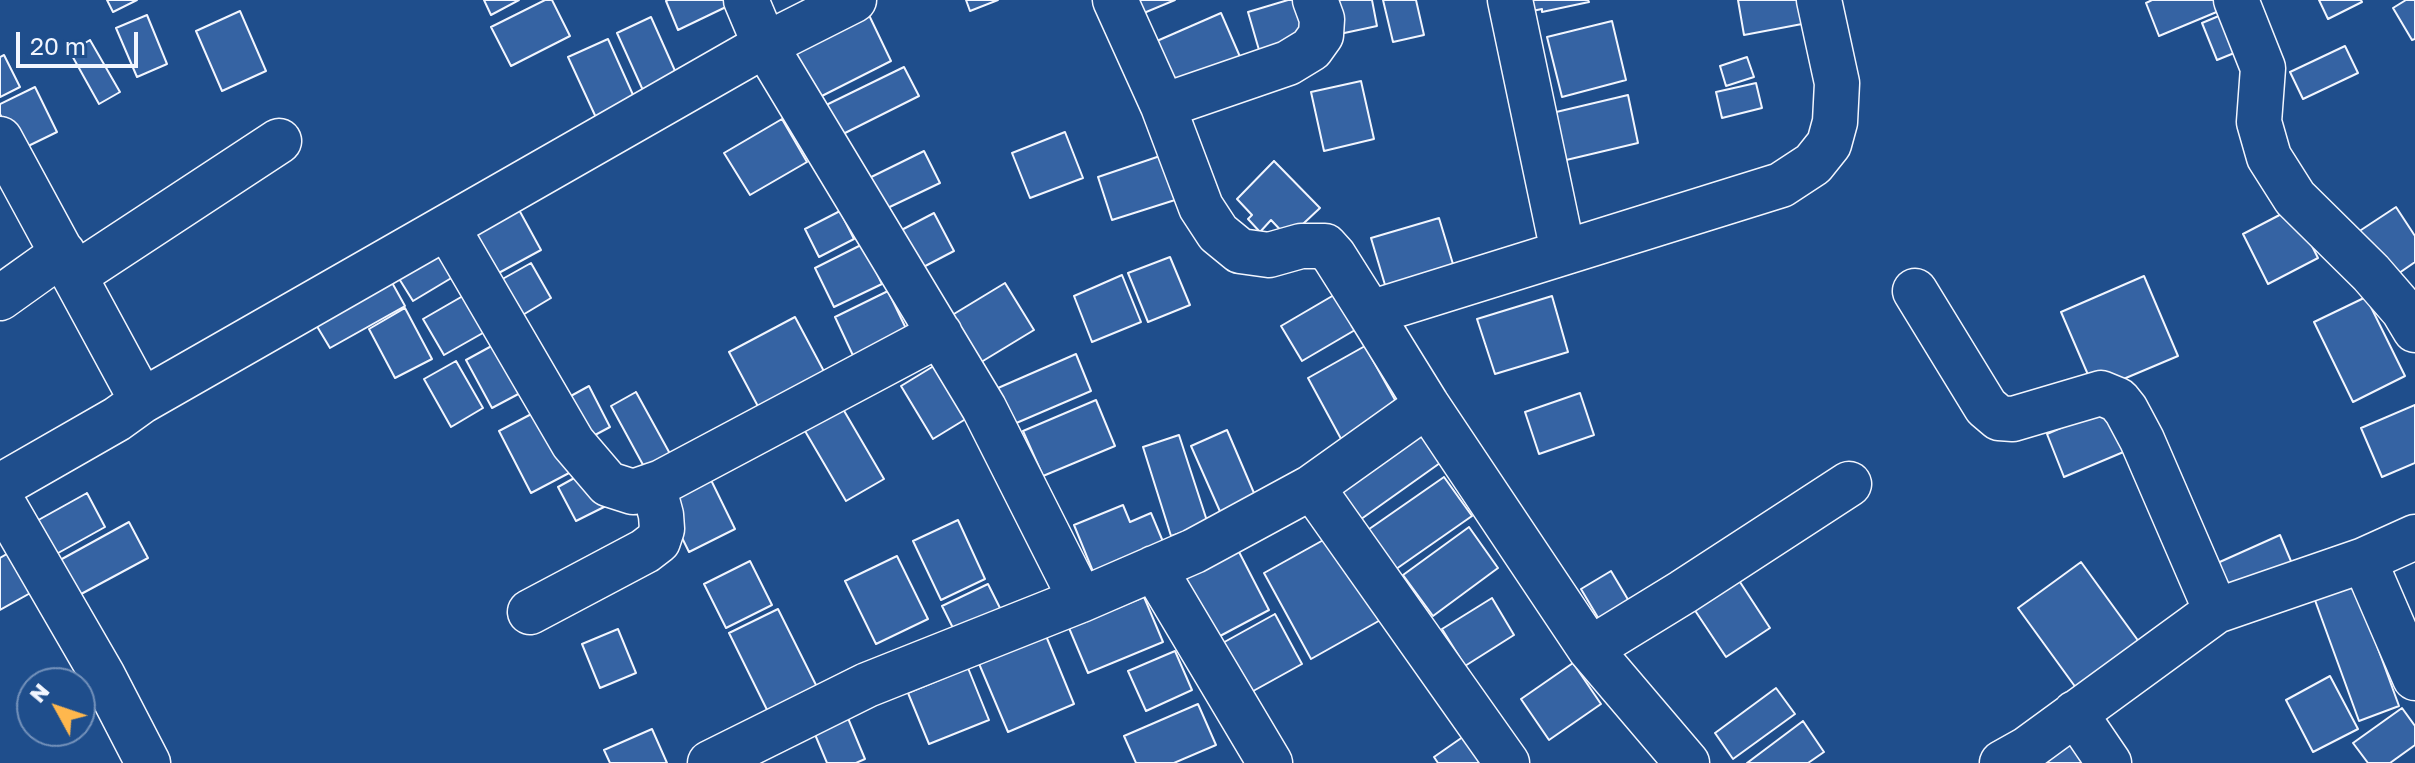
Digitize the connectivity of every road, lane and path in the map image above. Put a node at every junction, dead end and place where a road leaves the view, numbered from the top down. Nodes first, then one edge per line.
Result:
1 (746, 0) edge
2 (854, 0) edge
3 (1115, 0) edge
4 (1315, 0) edge
5 (1510, 0) edge
6 (1819, 0) edge
7 (2236, 0) edge
8 (765, 45) junction
9 (1163, 106) junction
10 (0, 139) edge
11 (279, 141) dead end
12 (447, 227) junction
13 (1563, 252) junction
14 (69, 264) junction
15 (1915, 291) dead end
16 (0, 298) edge
17 (1370, 313) junction
18 (2415, 330) edge
19 (940, 334) junction
20 (142, 401) junction
21 (1427, 405) junction
22 (1849, 484) dead end
23 (653, 485) junction
24 (0, 486) edge
25 (1312, 487) junction
26 (0, 498) edge
27 (2415, 537) edge
28 (2364, 560) junction
29 (1154, 568) junction
30 (1081, 600) junction
31 (2216, 611) junction
32 (530, 612) dead end
33 (1590, 649) junction
34 (2415, 678) edge
35 (2075, 713) junction
36 (148, 763) edge
37 (710, 763) edge
38 (1270, 763) edge
39 (1507, 763) edge
40 (1687, 763) edge
41 (2002, 763) edge
42 (2109, 763) edge

1 - 8 street
2 - 8 street
3 - 9 street
4 - 9 street
5 - 13 street
6 - 13 street
7 - 18 street
8 - 12 street
8 - 19 street
9 - 17 street
10 - 14 street
11 - 14 street
12 - 20 street
12 - 23 street
13 - 17 street
14 - 16 street
14 - 20 street
15 - 31 street
17 - 21 street
19 - 23 street
19 - 30 street
20 - 24 street
21 - 25 street
21 - 33 street
22 - 33 street
23 - 32 street
25 - 29 street
25 - 39 street
26 - 36 street
27 - 28 street
28 - 31 street
28 - 34 street
29 - 30 street
29 - 38 street
30 - 37 street
31 - 35 street
33 - 40 street
35 - 41 street
35 - 42 street

